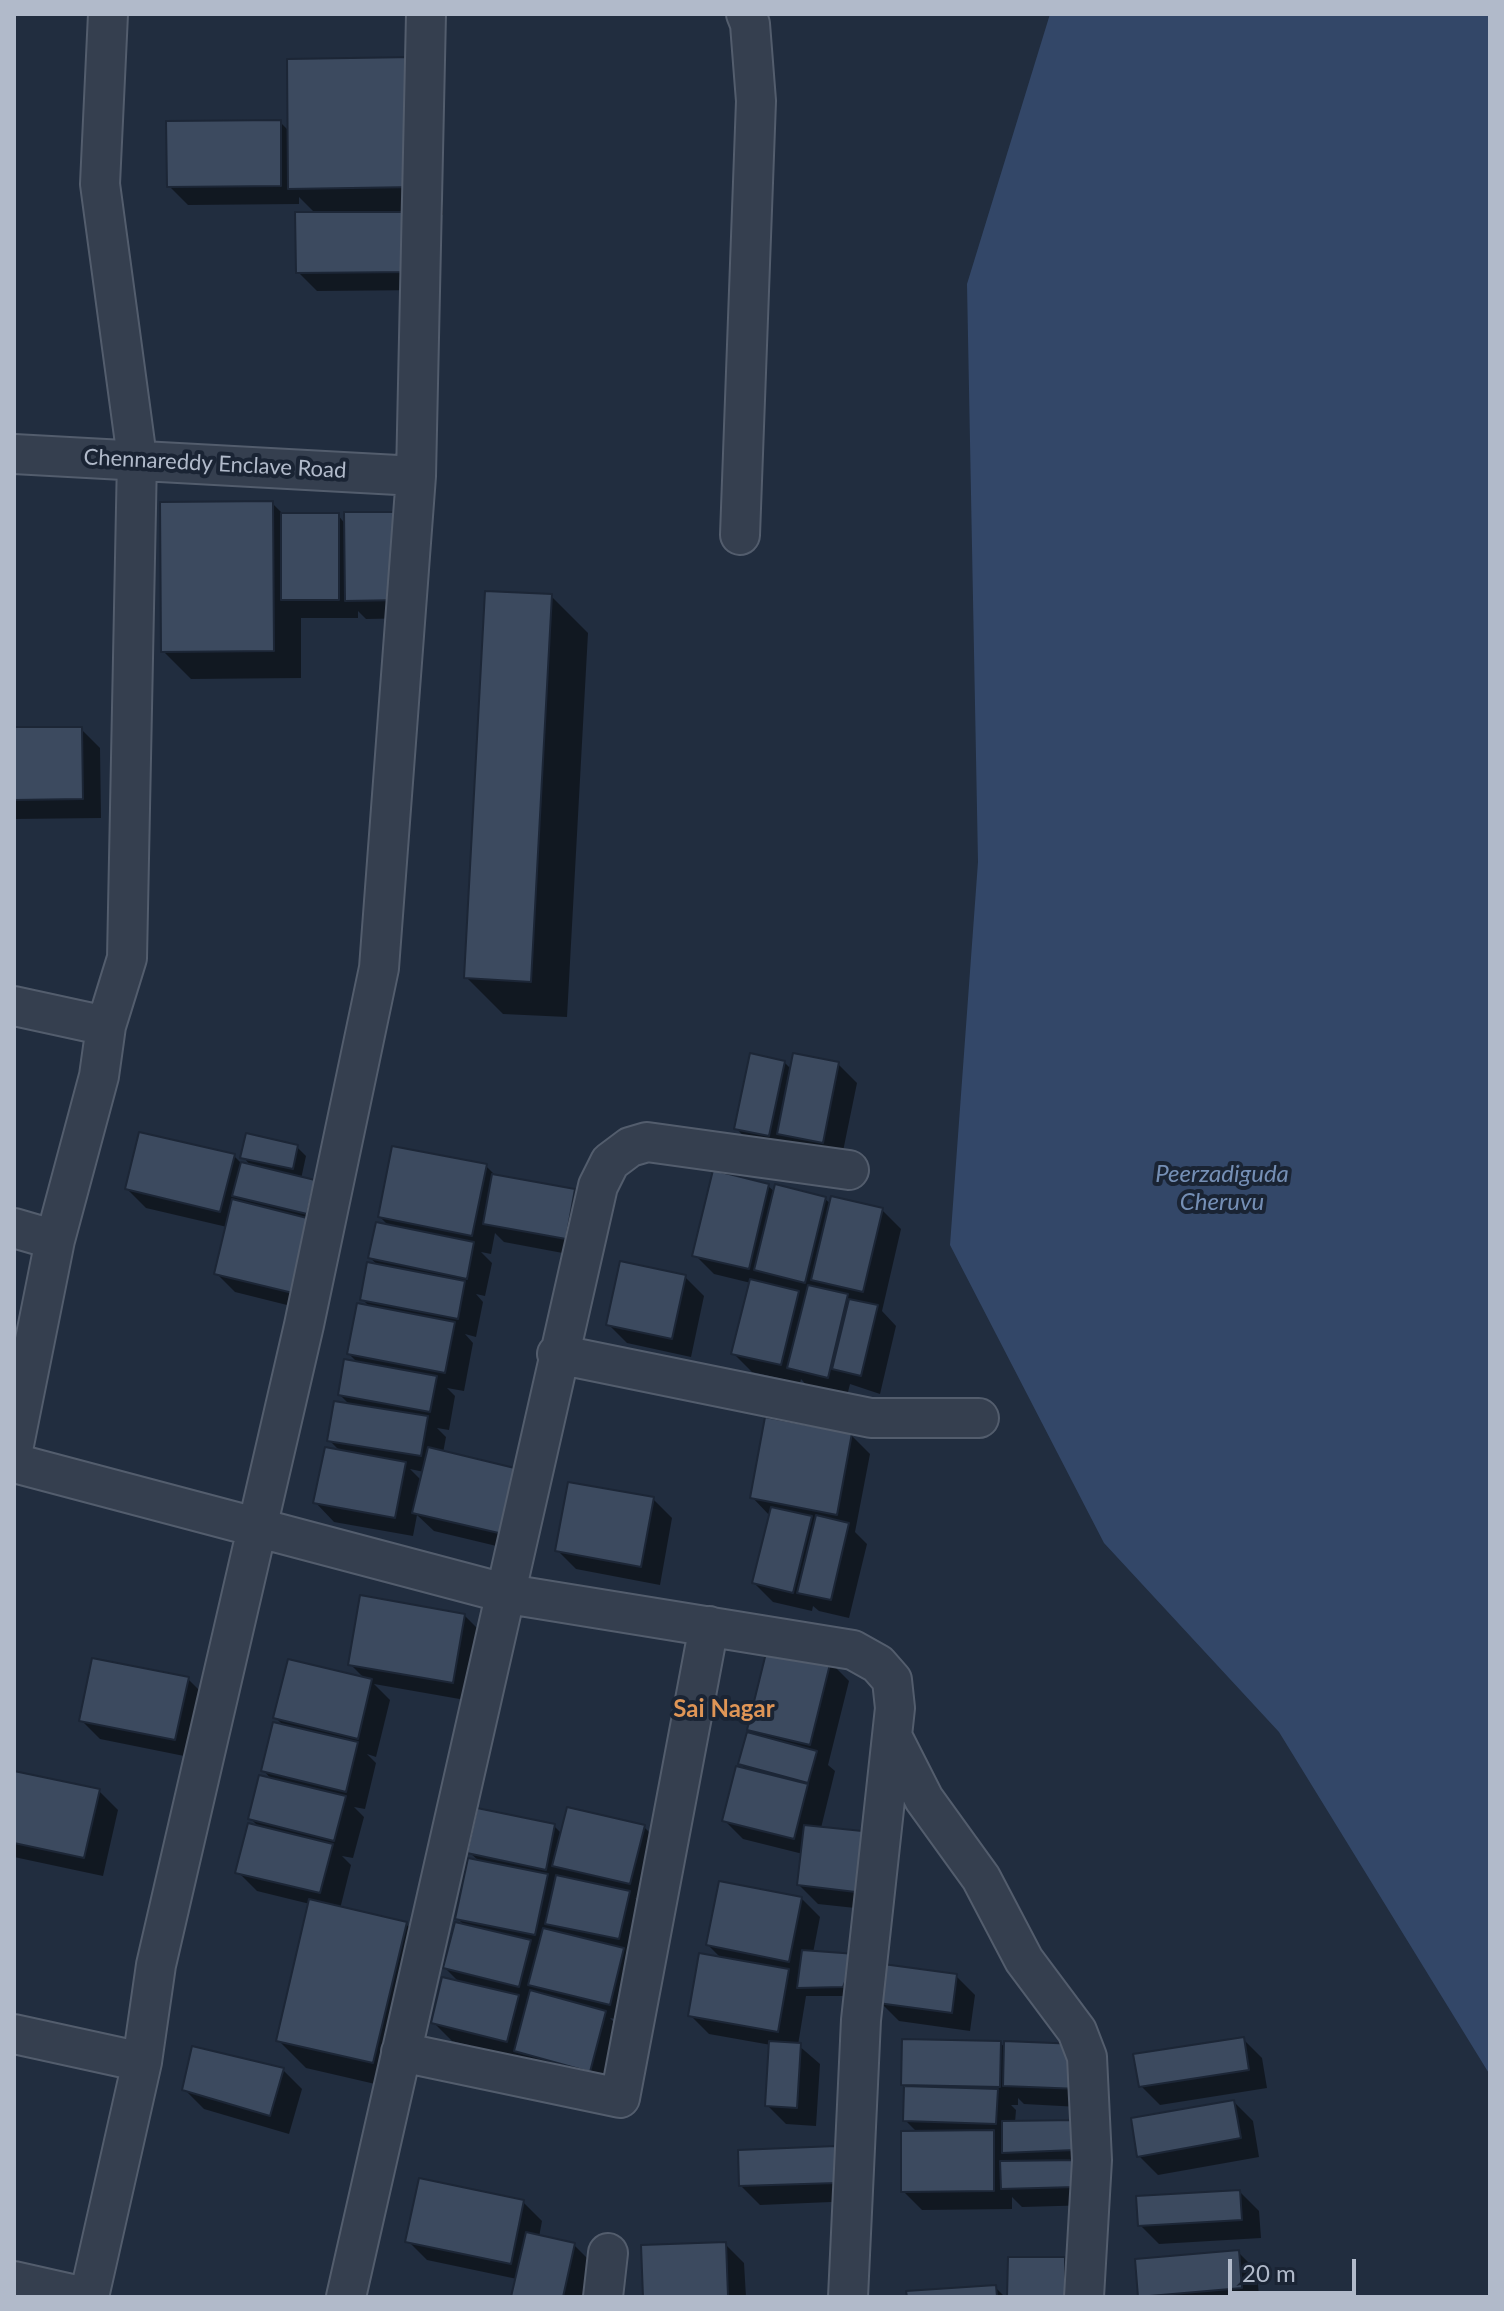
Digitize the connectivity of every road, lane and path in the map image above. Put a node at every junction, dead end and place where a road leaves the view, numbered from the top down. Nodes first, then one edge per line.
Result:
1 (108, 14) edge
2 (426, 14) edge
3 (746, 14) edge
4 (14, 454) edge
5 (137, 458) junction
6 (416, 476) junction
7 (740, 535) dead end
8 (14, 1006) edge
9 (106, 1026) junction
10 (849, 1170) dead end
11 (14, 1228) edge
12 (55, 1240) junction
13 (557, 1354) junction
14 (979, 1418) dead end
15 (14, 1445) edge
16 (14, 1463) edge
17 (258, 1529) junction
18 (508, 1594) junction
19 (709, 1626) junction
20 (892, 1736) junction
21 (14, 2034) edge
22 (401, 2052) junction
23 (142, 2062) junction
24 (608, 2253) dead end
25 (14, 2281) edge
26 (87, 2297) edge
27 (346, 2297) edge
28 (603, 2297) edge
29 (848, 2297) edge
30 (1084, 2297) edge

1 - 5 street
2 - 6 street
3 - 7 street
4 - 5 street, Chennareddy Enclave Road
5 - 6 street, Chennareddy Enclave Road
5 - 9 street
6 - 17 street
8 - 9 street
9 - 12 street
10 - 13 street
11 - 12 street
12 - 15 street
13 - 14 street
13 - 18 street
16 - 17 street
17 - 18 street
17 - 23 street
18 - 19 street
18 - 22 street
19 - 20 street
19 - 22 street
20 - 29 street
20 - 30 street
21 - 23 street
22 - 27 street
23 - 26 street
24 - 28 street
25 - 26 street

